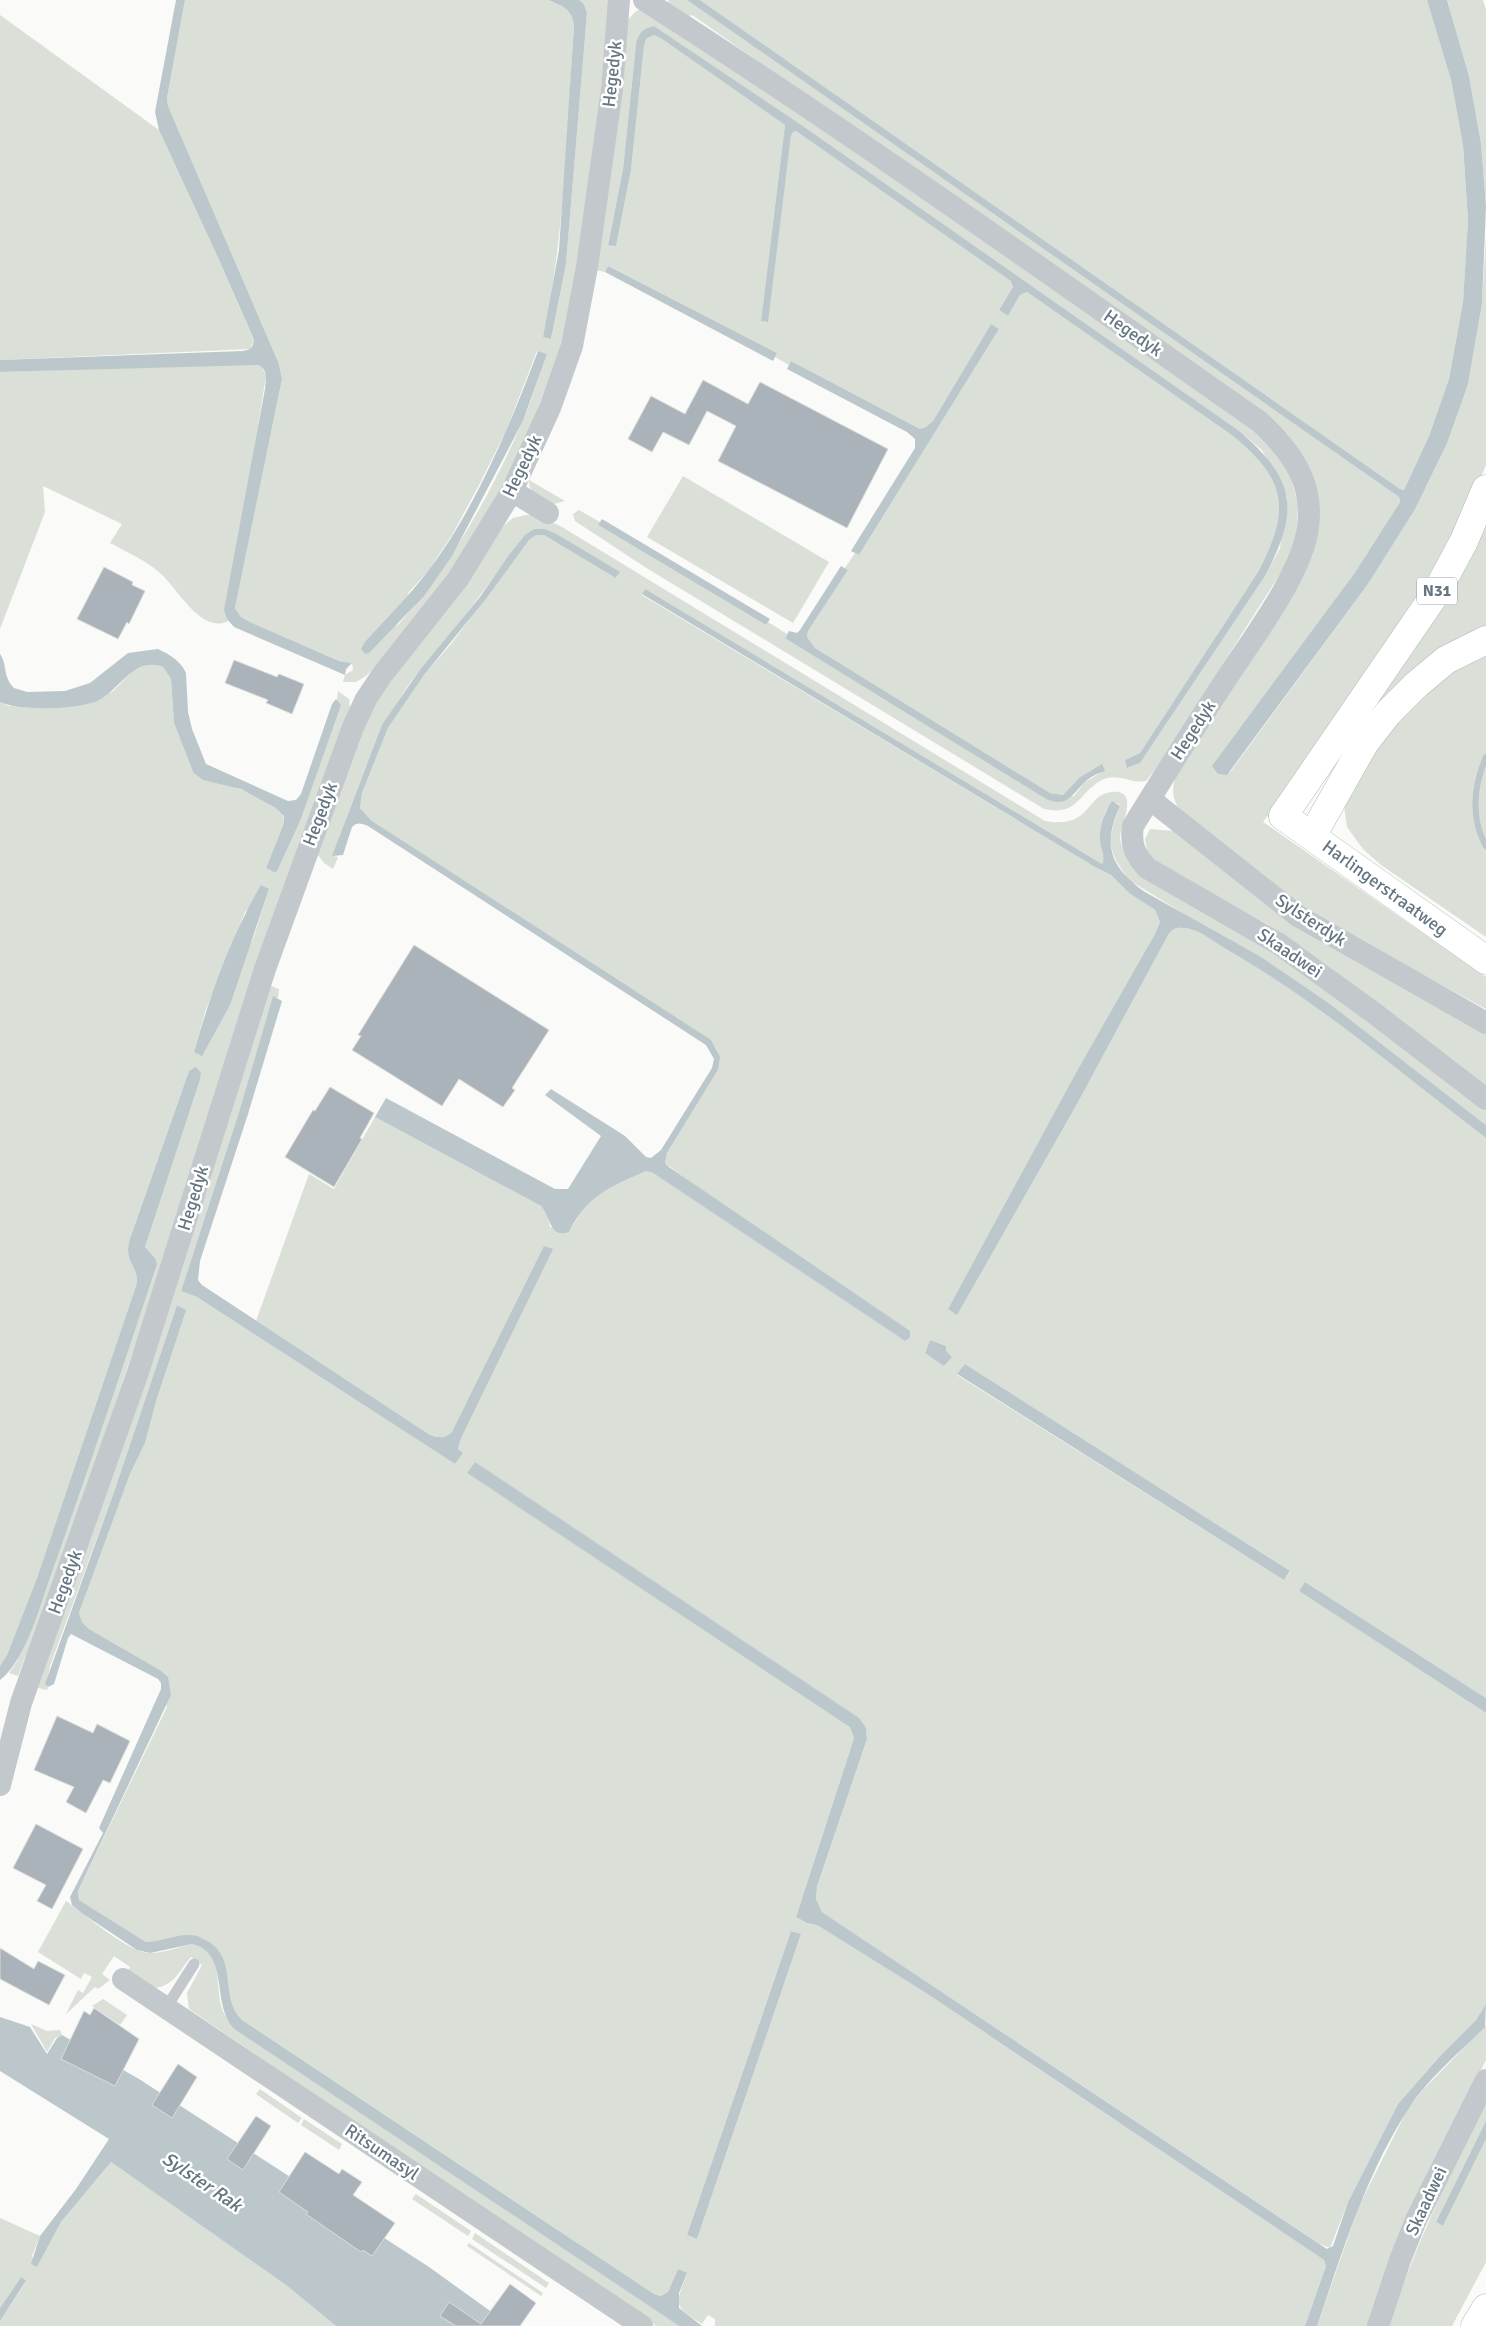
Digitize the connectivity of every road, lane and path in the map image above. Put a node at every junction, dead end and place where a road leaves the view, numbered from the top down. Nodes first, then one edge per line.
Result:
1 (619, 0) edge
2 (644, 0) edge
3 (1486, 489) edge
4 (512, 491) junction
5 (548, 513) dead end
6 (1486, 640) edge
7 (1150, 799) junction
8 (1312, 836) junction
9 (1486, 960) edge
10 (1486, 1023) edge
11 (1486, 1099) edge
12 (0, 1785) edge
13 (194, 1964) dead end
14 (123, 1979) dead end
15 (166, 2008) junction
16 (1486, 2080) edge
17 (1486, 2308) edge
18 (642, 2326) edge
19 (1378, 2326) edge
20 (1475, 2326) edge

1 - 4 street, Hegedyk
2 - 7 street, Hegedyk
3 - 8 main road, Harlingerstraatweg / N31
4 - 5 street
4 - 12 street, Hegedyk
6 - 8 main road
7 - 10 street, Sylsterdyk
7 - 11 street, Skaadwei
8 - 9 main road, Harlingerstraatweg
13 - 15 lane
14 - 15 street, Ritsumasyl
15 - 18 street, Ritsumasyl
16 - 19 street, Skaadwei
17 - 20 main road

